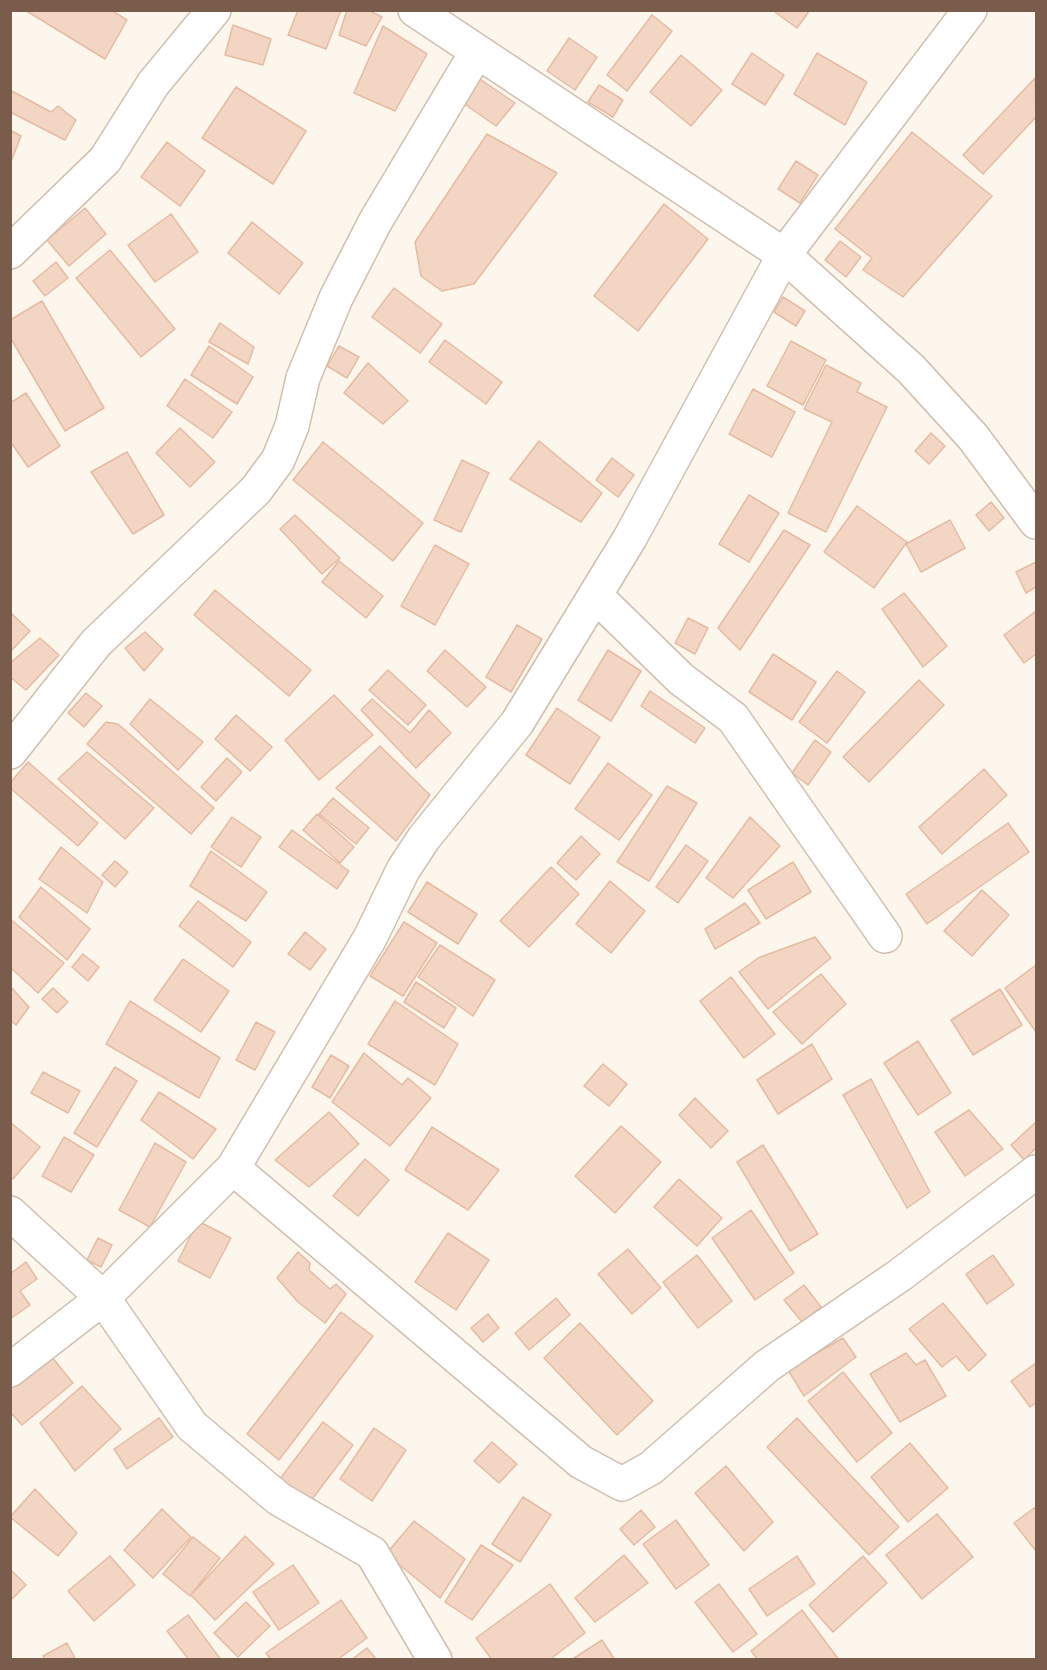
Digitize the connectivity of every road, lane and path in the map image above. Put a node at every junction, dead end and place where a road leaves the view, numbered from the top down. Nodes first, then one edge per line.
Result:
1 (214, 10) edge
2 (415, 10) edge
3 (970, 10) edge
4 (476, 52) junction
5 (10, 252) edge
6 (784, 255) junction
7 (1036, 522) edge
8 (595, 595) junction
9 (10, 752) edge
10 (885, 936) dead end
11 (233, 1168) junction
12 (1036, 1172) edge
13 (10, 1213) edge
14 (103, 1298) junction
15 (10, 1370) edge
16 (435, 1659) edge

1 - 5 street
2 - 4 street
3 - 6 street
4 - 6 street
4 - 9 street
6 - 7 street
6 - 8 street
8 - 10 street
8 - 11 street
11 - 12 street
11 - 14 street
13 - 14 street
14 - 15 street
14 - 16 street

